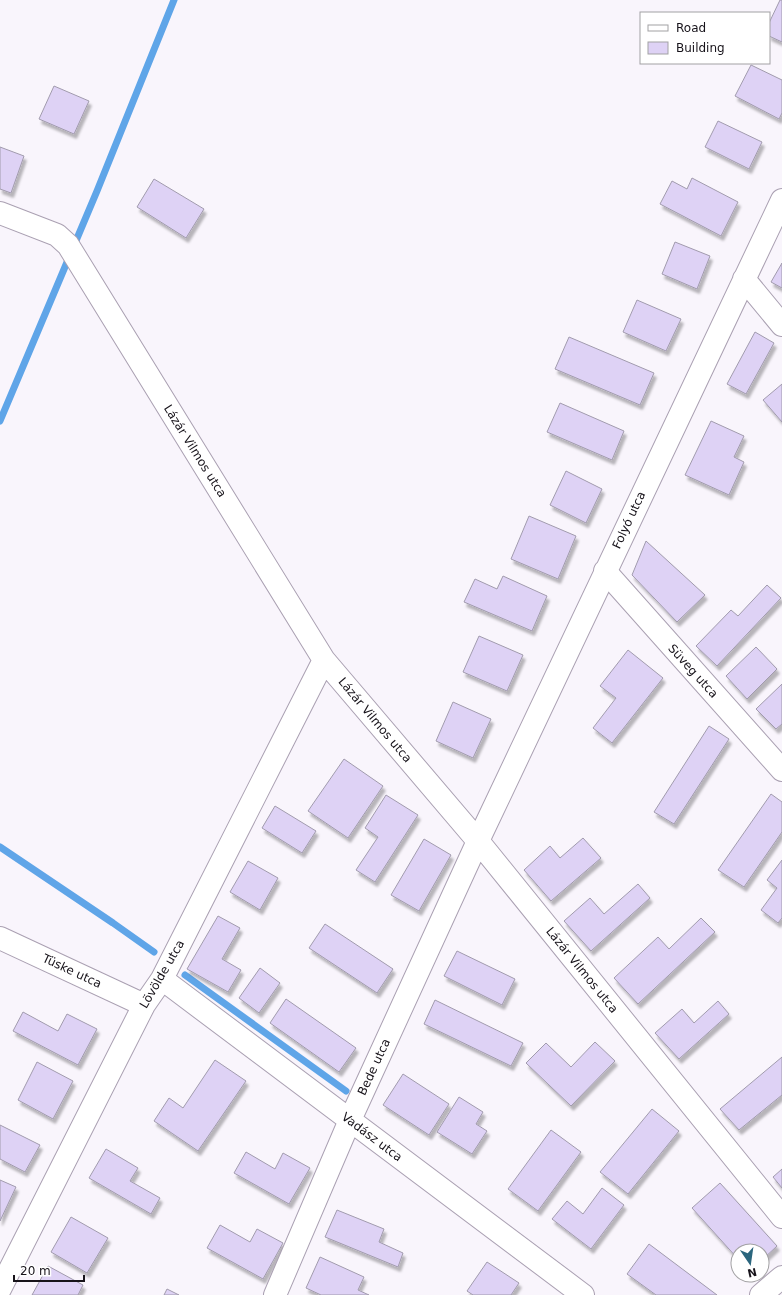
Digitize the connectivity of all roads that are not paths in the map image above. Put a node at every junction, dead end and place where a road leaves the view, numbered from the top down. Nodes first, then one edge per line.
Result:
1 (782, 200) edge
2 (0, 214) edge
3 (744, 279) junction
4 (782, 325) edge
5 (605, 571) junction
6 (324, 660) junction
7 (782, 770) edge
8 (478, 841) junction
9 (0, 938) edge
10 (162, 979) junction
11 (144, 1005) junction
12 (350, 1120) junction
13 (782, 1218) edge
14 (782, 1277) edge
15 (0, 1289) edge
16 (275, 1295) edge
17 (583, 1295) edge
18 (761, 1295) edge

1 - 3 street, Folyó utca
2 - 6 street, Lázár Vilmos utca
3 - 4 street
3 - 5 street, Folyó utca
5 - 7 street, Süveg utca
5 - 8 street, Folyó utca
6 - 8 street, Lázár Vilmos utca
6 - 10 street, Lövölde utca
8 - 12 street, Bede utca
8 - 13 street, Lázár Vilmos utca
9 - 11 street, Tüske utca
10 - 11 street, Lövölde utca
10 - 12 street, Vadász utca
11 - 15 street, Lövölde utca
12 - 16 street, Bede utca
12 - 17 street, Vadász utca
14 - 18 street

